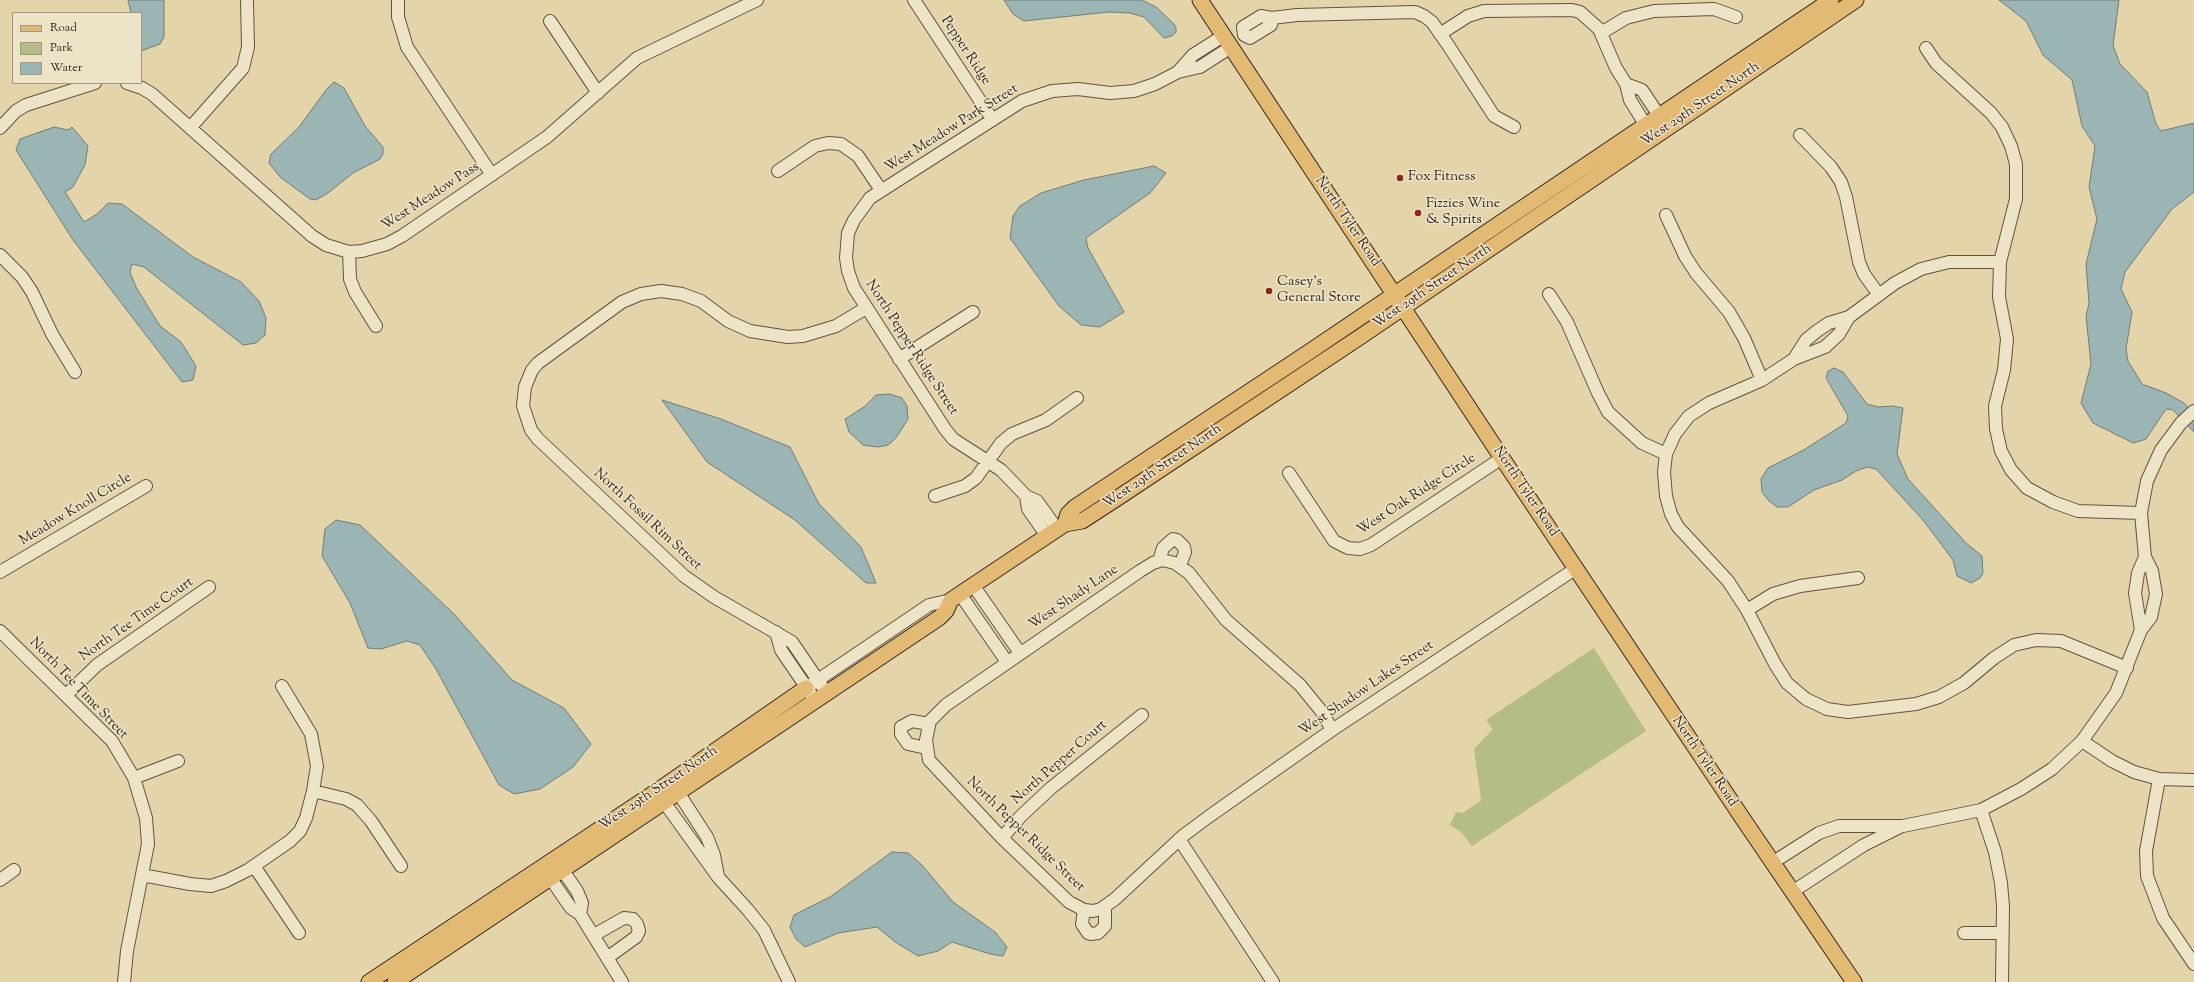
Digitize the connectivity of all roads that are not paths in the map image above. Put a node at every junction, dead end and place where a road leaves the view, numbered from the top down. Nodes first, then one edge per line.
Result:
1 (247, 0) edge
2 (398, 0) edge
3 (757, 0) edge
4 (914, 0) edge
5 (1200, 0) edge
6 (1831, 0) edge
7 (1856, 0) edge
8 (1736, 17) dead end
9 (550, 21) dead end
10 (1601, 33) junction
11 (1440, 34) junction
12 (1228, 43) junction
13 (1926, 48) dead end
14 (89, 84) edge
15 (130, 84) edge
16 (1626, 84) junction
17 (63, 88) edge
18 (598, 93) junction
19 (992, 119) junction
20 (1663, 122) junction
21 (1514, 127) dead end
22 (0, 128) edge
23 (190, 128) junction
24 (1649, 131) junction
25 (1800, 134) dead end
26 (778, 171) dead end
27 (492, 175) junction
28 (881, 190) junction
29 (1666, 215) dead end
30 (349, 252) junction
31 (0, 255) edge
32 (2000, 262) junction
33 (1394, 294) junction
34 (1549, 294) dead end
35 (1879, 295) junction
36 (1403, 307) junction
37 (866, 308) junction
38 (973, 312) dead end
39 (1849, 318) junction
40 (376, 326) dead end
41 (1794, 359) junction
42 (899, 360) junction
43 (75, 372) dead end
44 (1762, 380) junction
45 (1077, 398) dead end
46 (1243, 405) junction
47 (2194, 411) edge
48 (1666, 454) junction
49 (1502, 458) junction
50 (990, 461) junction
51 (1289, 473) dead end
52 (146, 486) dead end
53 (935, 496) dead end
54 (2141, 513) junction
55 (1057, 530) junction
56 (2144, 557) junction
57 (1159, 561) junction
58 (1180, 566) junction
59 (1576, 568) junction
60 (0, 572) edge
61 (1858, 578) dead end
62 (973, 585) junction
63 (209, 587) dead end
64 (956, 597) junction
65 (1747, 610) junction
66 (2141, 630) junction
67 (0, 631) edge
68 (776, 632) junction
69 (1020, 653) junction
70 (802, 657) junction
71 (1007, 662) junction
72 (791, 664) junction
73 (2127, 668) junction
74 (282, 686) dead end
75 (816, 690) junction
76 (66, 695) junction
77 (1142, 715) dead end
78 (929, 724) junction
79 (1332, 730) junction
80 (2082, 741) junction
81 (926, 748) junction
82 (178, 761) dead end
83 (134, 778) junction
84 (2159, 779) junction
85 (2194, 780) edge
86 (675, 787) junction
87 (313, 791) junction
88 (661, 797) junction
89 (1982, 810) junction
90 (1903, 826) junction
91 (1002, 838) junction
92 (1179, 839) junction
93 (1772, 863) junction
94 (254, 866) junction
95 (401, 866) dead end
96 (552, 868) junction
97 (14, 870) dead end
98 (142, 874) junction
99 (718, 877) junction
100 (0, 880) edge
101 (1792, 892) junction
102 (1105, 907) junction
103 (1084, 910) junction
104 (1964, 932) dead end
105 (299, 933) dead end
106 (2002, 933) junction
107 (594, 935) junction
108 (607, 958) junction
109 (2194, 964) edge
110 (373, 981) edge
111 (124, 982) edge
112 (395, 982) edge
113 (622, 982) edge
114 (789, 982) edge
115 (1273, 982) edge
116 (1854, 982) edge
117 (2002, 982) edge

1 - 23 street
2 - 27 street
3 - 18 street, West Meadow Pass
4 - 19 street, Pepper Ridge
5 - 12 main road, North Tyler Road
6 - 20 main road, West 29th Street North
7 - 20 main road, West 29th Street North
8 - 10 street
9 - 18 street
10 - 11 street
10 - 16 street
11 - 12 street, West Meadow Park Street
11 - 21 street, West Meadow Park Street
12 - 19 street, West Meadow Park Street
12 - 33 main road, North Tyler Road
13 - 32 street
14 - 17 street
15 - 23 street, West Meadow Pass
16 - 20 street
16 - 24 street
17 - 22 street
18 - 27 street, West Meadow Pass
19 - 28 street, West Meadow Park Street
20 - 24 main road, West 29th Street North
23 - 30 street, West Meadow Pass
24 - 33 main road, West 29th Street North
24 - 36 main road, West 29th Street North
25 - 35 street
26 - 28 street
27 - 30 street, West Meadow Pass
28 - 37 street, North Pepper Ridge Street
29 - 44 street
30 - 40 street
31 - 43 street
32 - 35 street
32 - 54 street
33 - 36 main road, North Tyler Road
33 - 46 main road, West 29th Street North
34 - 48 street
35 - 39 street
36 - 46 main road, West 29th Street North
36 - 49 main road, North Tyler Road
37 - 42 street, North Pepper Ridge Street
37 - 68 street, North Fossil Rim Street
38 - 42 street
39 - 41 street
39 - 41 street
41 - 44 street
42 - 50 street, North Pepper Ridge Street
44 - 48 street
45 - 50 street
46 - 55 main road, West 29th Street North
47 - 54 street
48 - 65 street
49 - 51 street, West Oak Ridge Circle
49 - 59 main road, North Tyler Road
50 - 53 street
50 - 55 street, North Pepper Ridge Street
52 - 60 street, Meadow Knoll Circle
54 - 56 street
55 - 62 main road, West 29th Street North
56 - 66 street
56 - 66 street
57 - 58 street
57 - 58 street
57 - 69 street, West Shady Lane
58 - 79 street
59 - 79 street, West Shadow Lakes Street
59 - 93 main road, North Tyler Road
61 - 65 street
62 - 64 main road, West 29th Street North
62 - 69 street
63 - 76 street, North Tee Time Court
64 - 71 street
64 - 75 main road, West 29th Street North
65 - 73 street
66 - 73 street
67 - 76 street, North Tee Time Street
68 - 70 street, North Fossil Rim Street
68 - 72 street
69 - 71 street, West Shady Lane
70 - 72 street
70 - 75 street, North Fossil Rim Street
71 - 78 street
72 - 75 street
73 - 80 street
74 - 87 street
75 - 86 main road, West 29th Street North
76 - 83 street, North Tee Time Street
77 - 91 street, North Pepper Court
78 - 81 street
78 - 81 street
79 - 92 street, West Shadow Lakes Street
80 - 84 street
80 - 89 street
81 - 91 street, North Pepper Ridge Street
82 - 83 street
83 - 98 street, North Tee Time Street
84 - 85 street
84 - 109 street
86 - 88 main road, West 29th Street North
86 - 99 street
87 - 94 street
87 - 95 street
88 - 96 main road, West 29th Street North
88 - 99 street
89 - 90 street
89 - 106 street
90 - 93 street
90 - 101 street
91 - 103 street, North Pepper Ridge Street
92 - 102 street
92 - 115 street
93 - 101 main road, North Tyler Road
94 - 98 street
94 - 105 street
96 - 107 street
96 - 110 main road, West 29th Street North
96 - 112 main road, West 29th Street North
97 - 100 street
98 - 111 street, North Tee Time Street
99 - 114 street
101 - 116 main road, North Tyler Road
102 - 103 street, North Pepper Ridge Street
102 - 103 street
104 - 106 street
106 - 117 street
107 - 108 street
107 - 108 street
108 - 113 street

